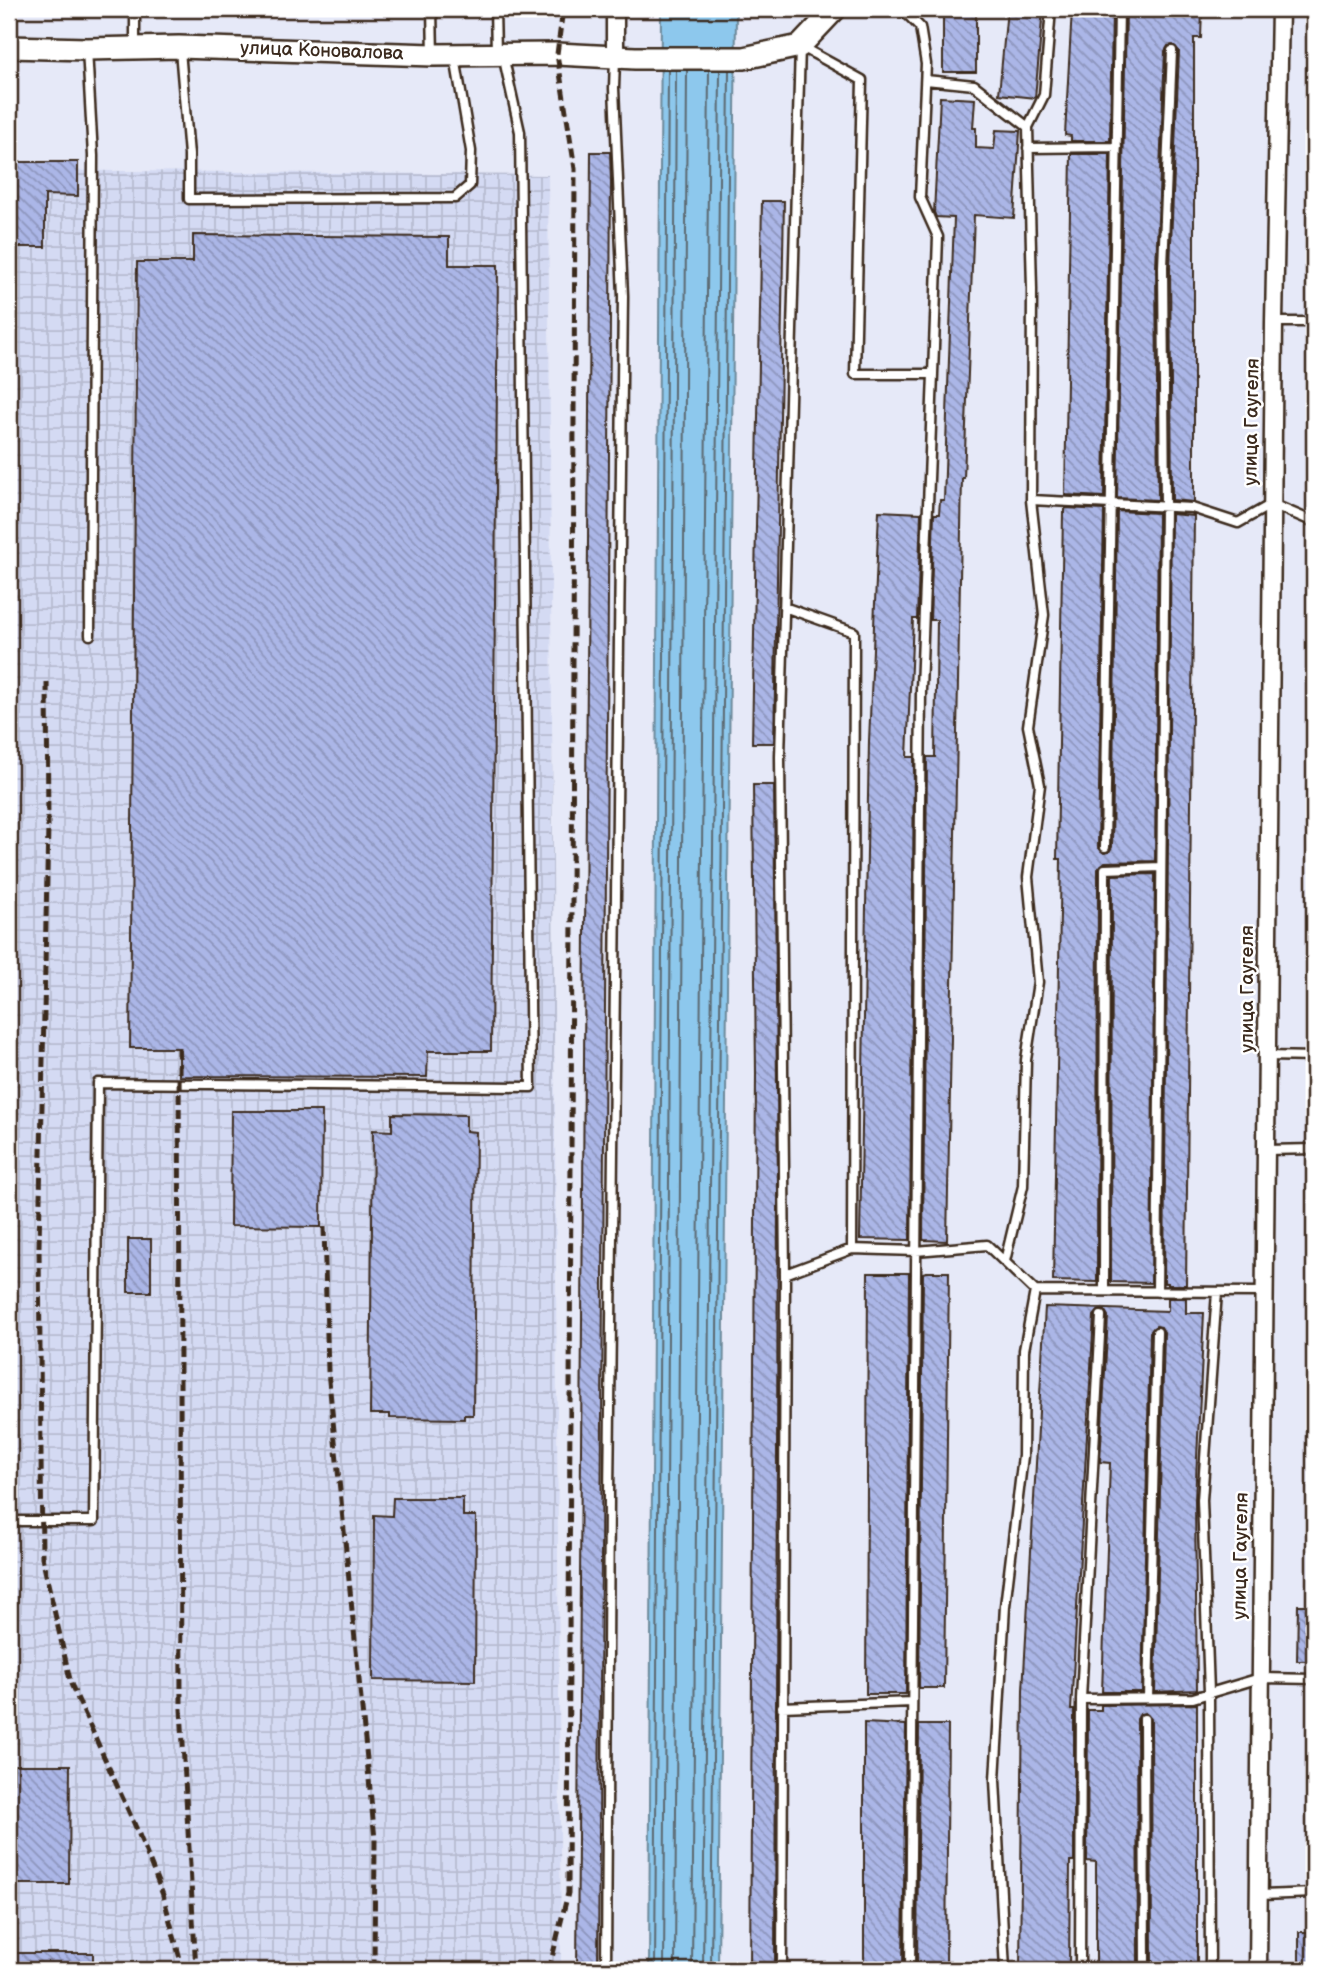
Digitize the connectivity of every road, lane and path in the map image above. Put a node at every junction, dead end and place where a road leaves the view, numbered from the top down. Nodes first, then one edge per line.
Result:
1 (135, 9) edge
2 (432, 9) edge
3 (495, 9) edge
4 (615, 9) edge
5 (835, 9) edge
6 (902, 9) edge
7 (1051, 9) edge
8 (1119, 9) edge
9 (1280, 9) edge
10 (800, 46) junction
11 (9, 47) edge
12 (135, 47) junction
13 (179, 47) junction
14 (87, 49) junction
15 (1172, 51) dead end
16 (454, 54) junction
17 (433, 55) junction
18 (499, 55) junction
19 (625, 56) junction
20 (926, 80) junction
21 (1028, 127) junction
22 (1117, 147) junction
23 (1028, 148) junction
24 (1274, 322) junction
25 (1314, 322) edge
26 (933, 374) junction
27 (1031, 500) junction
28 (1111, 504) junction
29 (1272, 505) junction
30 (1165, 506) junction
31 (1314, 522) edge
32 (784, 607) junction
33 (90, 635) dead end
34 (1105, 846) dead end
35 (1161, 867) junction
36 (1267, 1056) junction
37 (1314, 1057) edge
38 (1314, 1149) edge
39 (1266, 1150) junction
40 (852, 1249) junction
41 (916, 1251) junction
42 (1004, 1261) junction
43 (785, 1273) junction
44 (1035, 1291) junction
45 (1104, 1291) junction
46 (1157, 1292) junction
47 (1217, 1292) junction
48 (1264, 1292) junction
49 (1101, 1316) dead end
50 (1157, 1332) dead end
51 (9, 1521) edge
52 (1260, 1678) junction
53 (1314, 1679) edge
54 (1209, 1692) junction
55 (1148, 1698) junction
56 (1082, 1699) junction
57 (912, 1702) junction
58 (782, 1707) junction
59 (1144, 1718) dead end
60 (1314, 1893) edge
61 (1259, 1895) junction
62 (606, 1970) edge
63 (782, 1970) edge
64 (910, 1970) edge
65 (1005, 1970) edge
66 (1080, 1970) edge
67 (1145, 1970) edge
68 (1210, 1970) edge
69 (1258, 1970) edge

1 - 12 lane
2 - 17 lane
3 - 18 lane
4 - 19 street
5 - 10 street
6 - 20 lane
7 - 21 lane
8 - 22 lane
9 - 24 street, улица Гаугеля
10 - 19 street, улица Коновалова
10 - 26 lane
10 - 32 lane
11 - 14 street, улица Коновалова
12 - 13 street, улица Коновалова
12 - 14 street, улица Коновалова
13 - 16 lane
13 - 17 street, улица Коновалова
14 - 33 lane
15 - 30 lane
16 - 17 street, улица Коновалова
16 - 18 street, улица Коновалова
18 - 19 street, улица Коновалова
18 - 51 lane
19 - 62 lane
20 - 21 lane
20 - 26 lane
21 - 23 lane
22 - 23 lane
22 - 28 lane
23 - 27 lane
24 - 25 lane
24 - 29 street, улица Гаугеля
26 - 41 lane
27 - 28 lane
27 - 42 lane
28 - 30 lane
28 - 34 lane
29 - 30 lane
29 - 31 lane
29 - 36 street, улица Гаугеля
30 - 35 lane
32 - 40 lane
32 - 43 lane
35 - 45 lane
35 - 46 lane
36 - 37 lane
36 - 39 street, улица Гаугеля
38 - 39 lane
39 - 48 street, улица Гаугеля
40 - 41 lane
40 - 43 lane
41 - 42 lane
41 - 57 lane
42 - 44 lane
43 - 58 lane
44 - 45 lane
44 - 65 lane
45 - 46 lane
46 - 47 lane
47 - 48 lane
47 - 54 lane
48 - 52 street, улица Гаугеля
49 - 56 lane
50 - 55 lane
52 - 53 lane
52 - 54 lane
52 - 61 street, улица Гаугеля
54 - 55 lane
54 - 68 lane
55 - 56 lane
56 - 66 lane
57 - 58 lane
57 - 64 lane
58 - 63 lane
59 - 67 lane
60 - 61 lane
61 - 69 street, улица Гаугеля

